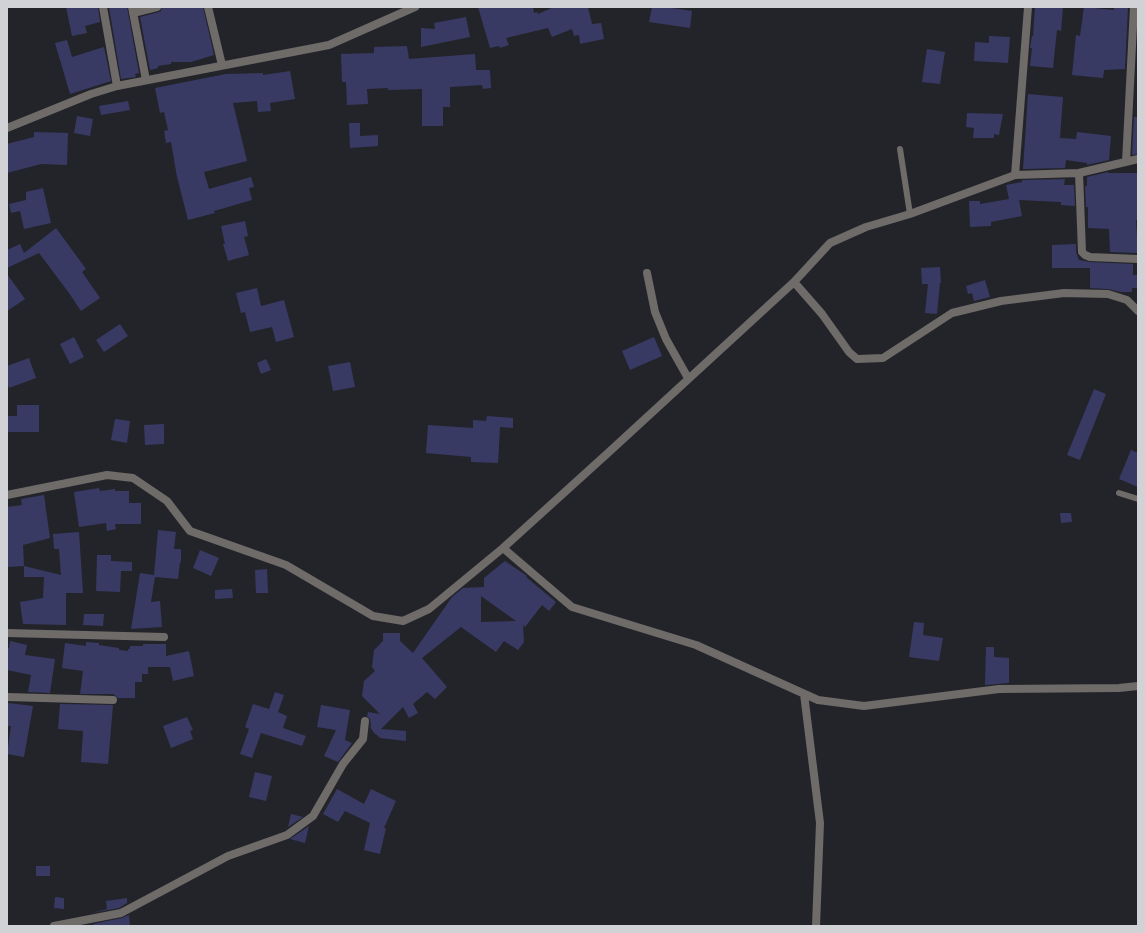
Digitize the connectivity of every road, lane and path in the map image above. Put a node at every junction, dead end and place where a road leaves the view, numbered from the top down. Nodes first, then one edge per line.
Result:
1 (103, 7) edge
2 (156, 7) edge
3 (208, 7) edge
4 (415, 7) edge
5 (1028, 7) edge
6 (1134, 7) edge
7 (133, 10) edge
8 (222, 65) junction
9 (146, 80) junction
10 (118, 86) junction
11 (7, 128) edge
12 (900, 149) dead end
13 (1138, 159) edge
14 (1126, 162) junction
15 (1079, 173) junction
16 (1015, 175) junction
17 (910, 214) junction
18 (1138, 259) edge
19 (647, 273) dead end
20 (794, 282) junction
21 (1138, 311) edge
22 (688, 378) junction
23 (1120, 493) dead end
24 (7, 495) edge
25 (1138, 499) edge
26 (503, 548) junction
27 (7, 632) edge
28 (164, 636) dead end
29 (1138, 686) edge
30 (804, 694) junction
31 (7, 697) edge
32 (113, 700) dead end
33 (365, 721) dead end
34 (54, 926) edge
35 (816, 926) edge

1 - 10 street
2 - 7 street
3 - 8 street
4 - 8 street
5 - 16 street
6 - 14 street
7 - 9 street
8 - 9 street
9 - 10 street
10 - 11 street
12 - 17 lane
13 - 14 street
14 - 15 street
15 - 16 street
15 - 18 street
16 - 17 street
17 - 20 street
19 - 22 street
20 - 21 street
20 - 22 street
22 - 26 street
23 - 25 lane
24 - 26 street
26 - 30 street
27 - 28 street
29 - 30 street
30 - 35 street
31 - 32 street
33 - 34 street

